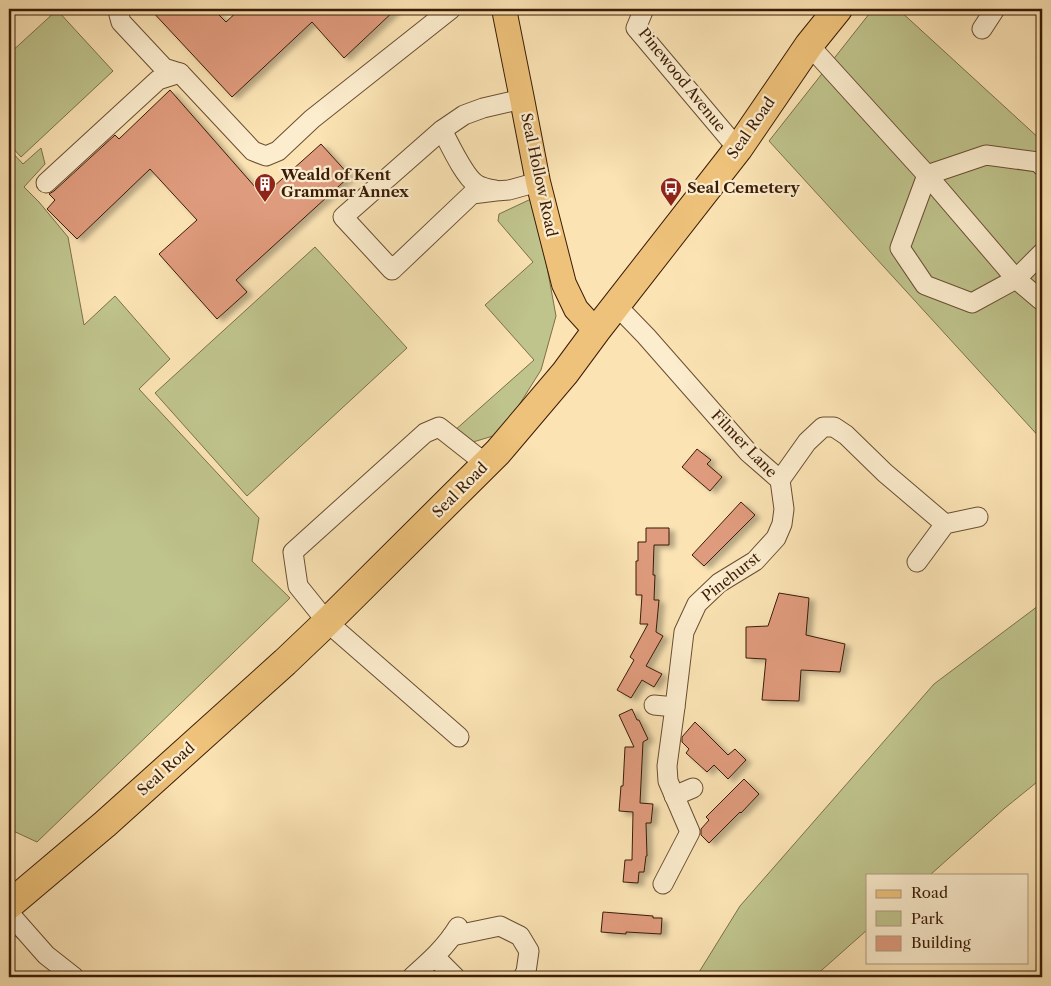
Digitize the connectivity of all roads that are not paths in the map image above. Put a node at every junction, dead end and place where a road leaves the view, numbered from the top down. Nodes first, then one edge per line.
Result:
1 (118, 9) edge
2 (451, 9) edge
3 (504, 9) edge
4 (644, 9) edge
5 (838, 9) edge
6 (995, 9) edge
7 (982, 29) dead end
8 (809, 45) junction
9 (180, 73) junction
10 (522, 98) junction
11 (442, 130) junction
12 (738, 149) junction
13 (1042, 166) edge
14 (927, 175) junction
15 (46, 182) dead end
16 (538, 182) junction
17 (496, 191) junction
18 (1042, 252) edge
19 (1016, 279) junction
20 (1042, 301) edge
21 (616, 305) junction
22 (596, 331) junction
23 (486, 464) junction
24 (780, 480) junction
25 (978, 517) dead end
26 (945, 524) junction
27 (917, 562) dead end
28 (327, 622) junction
29 (654, 705) dead end
30 (675, 707) junction
31 (459, 737) dead end
32 (693, 788) dead end
33 (674, 796) junction
34 (663, 884) dead end
35 (9, 905) edge
36 (9, 913) edge
37 (435, 957) junction
38 (74, 977) edge
39 (412, 977) edge
40 (455, 977) edge
41 (523, 977) edge

1 - 9 street
2 - 9 street
3 - 10 main road, Seal Hollow Road
4 - 12 street, Pinewood Avenue
5 - 8 highway, Seal Road
6 - 7 street
8 - 12 highway, Seal Road
8 - 14 street
9 - 15 street
10 - 11 street
10 - 16 main road, Seal Hollow Road
11 - 17 street
11 - 17 street
12 - 21 highway, Seal Road
13 - 14 street
14 - 19 street
14 - 19 street
16 - 17 street
16 - 22 main road, Seal Hollow Road
18 - 19 street
19 - 20 street
21 - 22 highway, Seal Road
21 - 24 street, Filmer Lane
22 - 23 highway, Seal Road
23 - 28 highway, Seal Road
23 - 28 street
24 - 26 street, Filmer Lane
24 - 30 street, Pinehurst
25 - 26 street
26 - 27 street
28 - 31 street
28 - 35 highway, Seal Road
29 - 30 street
30 - 33 street, Pinehurst
32 - 33 street
33 - 34 street, Pinehurst
36 - 38 street
37 - 39 street
37 - 40 street
37 - 41 street

